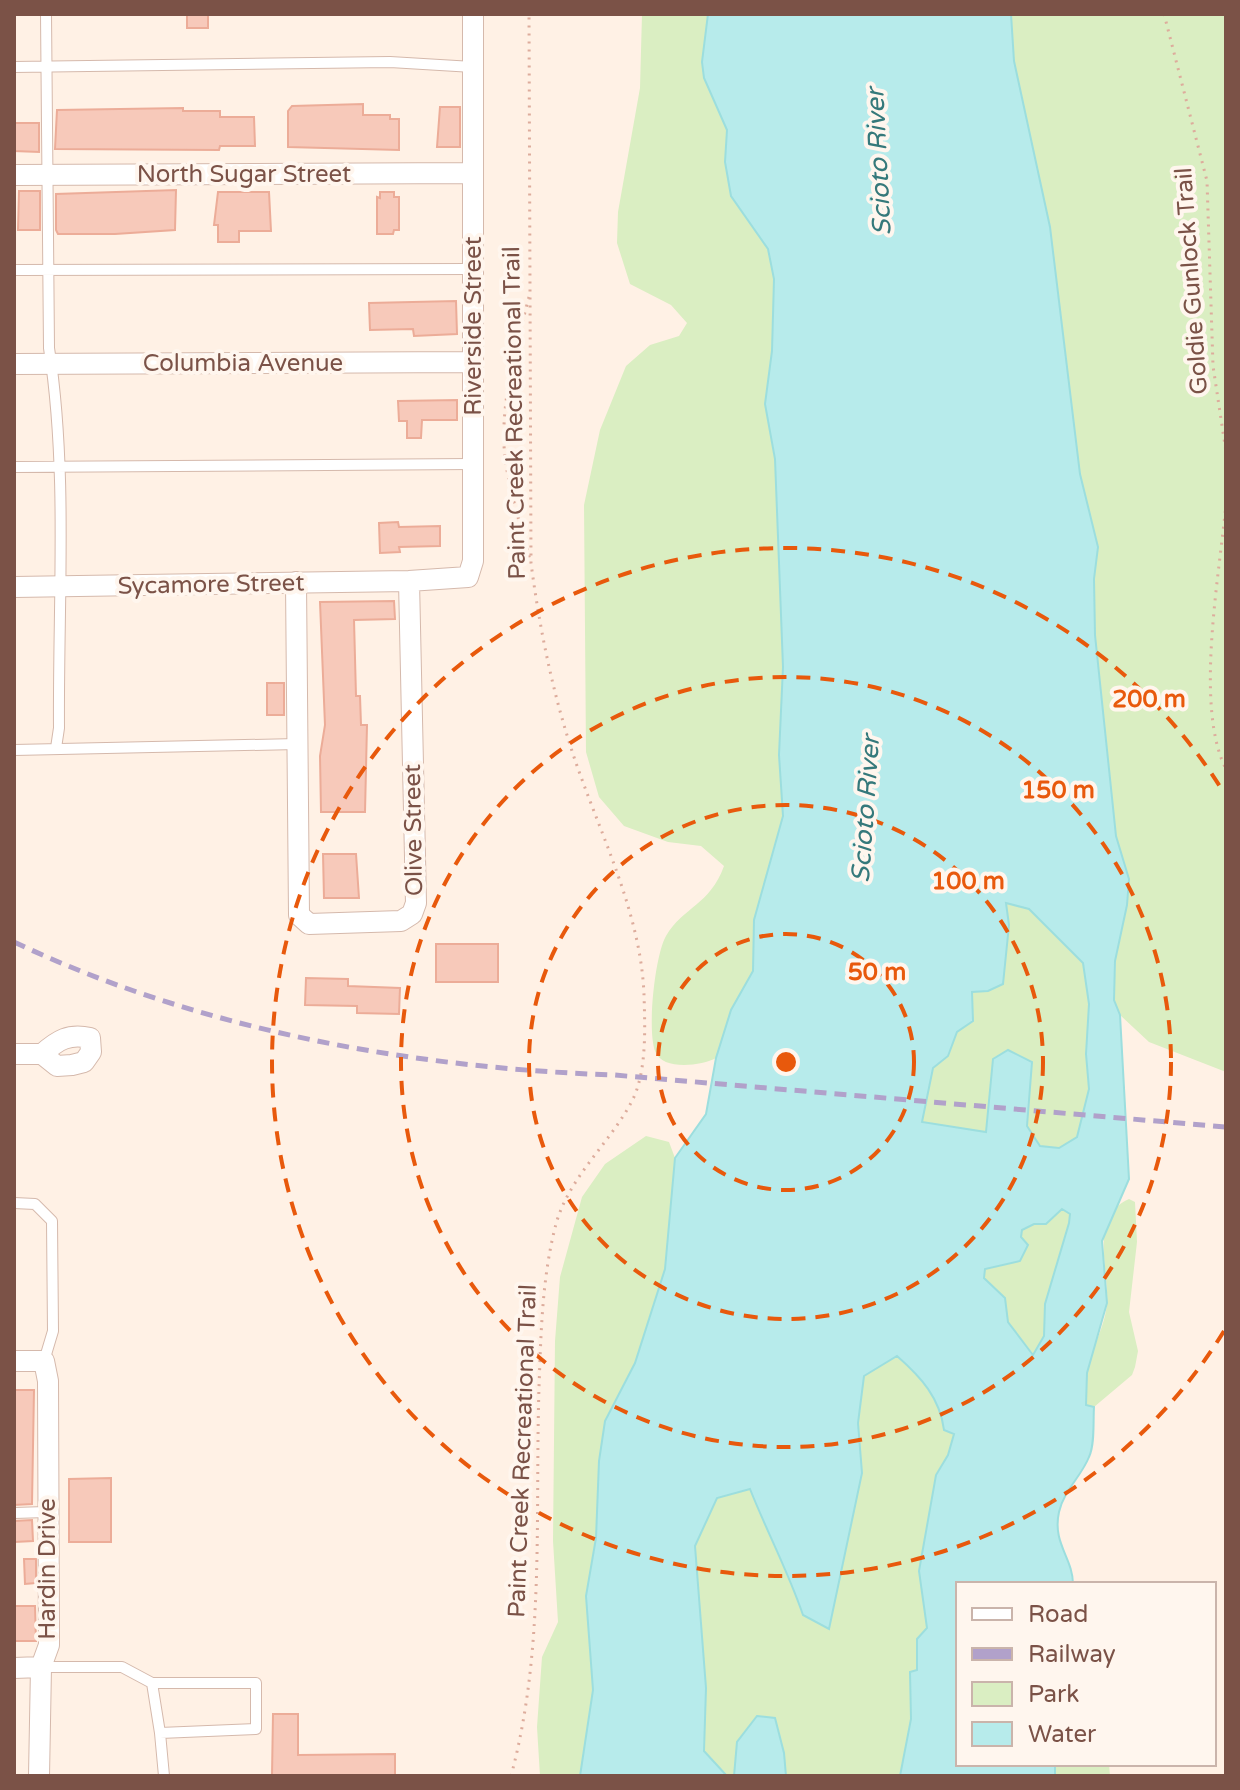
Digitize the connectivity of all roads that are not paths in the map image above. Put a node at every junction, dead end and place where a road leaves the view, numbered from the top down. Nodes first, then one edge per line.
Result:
1 (46, 14) edge
2 (473, 14) edge
3 (14, 67) edge
4 (47, 67) junction
5 (473, 67) junction
6 (473, 173) junction
7 (14, 175) edge
8 (48, 175) junction
9 (473, 269) junction
10 (14, 270) edge
11 (47, 270) junction
12 (472, 362) junction
13 (14, 364) edge
14 (51, 364) junction
15 (472, 464) junction
16 (58, 466) junction
17 (14, 467) edge
18 (409, 581) junction
19 (296, 582) junction
20 (14, 587) edge
21 (59, 587) junction
22 (297, 744) junction
23 (56, 748) junction
24 (14, 750) edge
25 (14, 1054) edge
26 (42, 1054) dead end
27 (14, 1203) edge
28 (14, 1361) edge
29 (44, 1361) junction
30 (46, 1512) junction
31 (14, 1513) edge
32 (41, 1667) junction
33 (14, 1668) edge
34 (152, 1683) junction
35 (160, 1733) junction
36 (39, 1776) edge
37 (164, 1776) edge

1 - 4 lane
2 - 5 street, Riverside Street
3 - 4 lane
4 - 5 lane
4 - 8 lane
5 - 6 street, Riverside Street
6 - 8 street, North Sugar Street
6 - 9 street, Riverside Street
7 - 8 street, North Sugar Street
8 - 11 lane
9 - 11 lane
9 - 12 street, Riverside Street
10 - 11 lane
11 - 14 lane
12 - 14 street, Columbia Avenue
12 - 15 street, Riverside Street
13 - 14 street, Columbia Avenue
14 - 16 lane
15 - 16 lane
15 - 18 street, Riverside Street
16 - 17 lane
16 - 21 lane
18 - 19 street, Sycamore Street
18 - 22 street, Olive Street
19 - 21 street, Sycamore Street
19 - 22 street, Olive Street
20 - 21 street, Sycamore Street
21 - 23 lane
22 - 23 lane
23 - 24 lane
25 - 26 street
27 - 29 lane
28 - 29 street
29 - 30 street, Hardin Drive
30 - 31 lane
30 - 32 street, Hardin Drive
32 - 33 street
32 - 34 lane
32 - 36 street, Hardin Drive
34 - 35 lane
34 - 35 lane
35 - 37 lane

